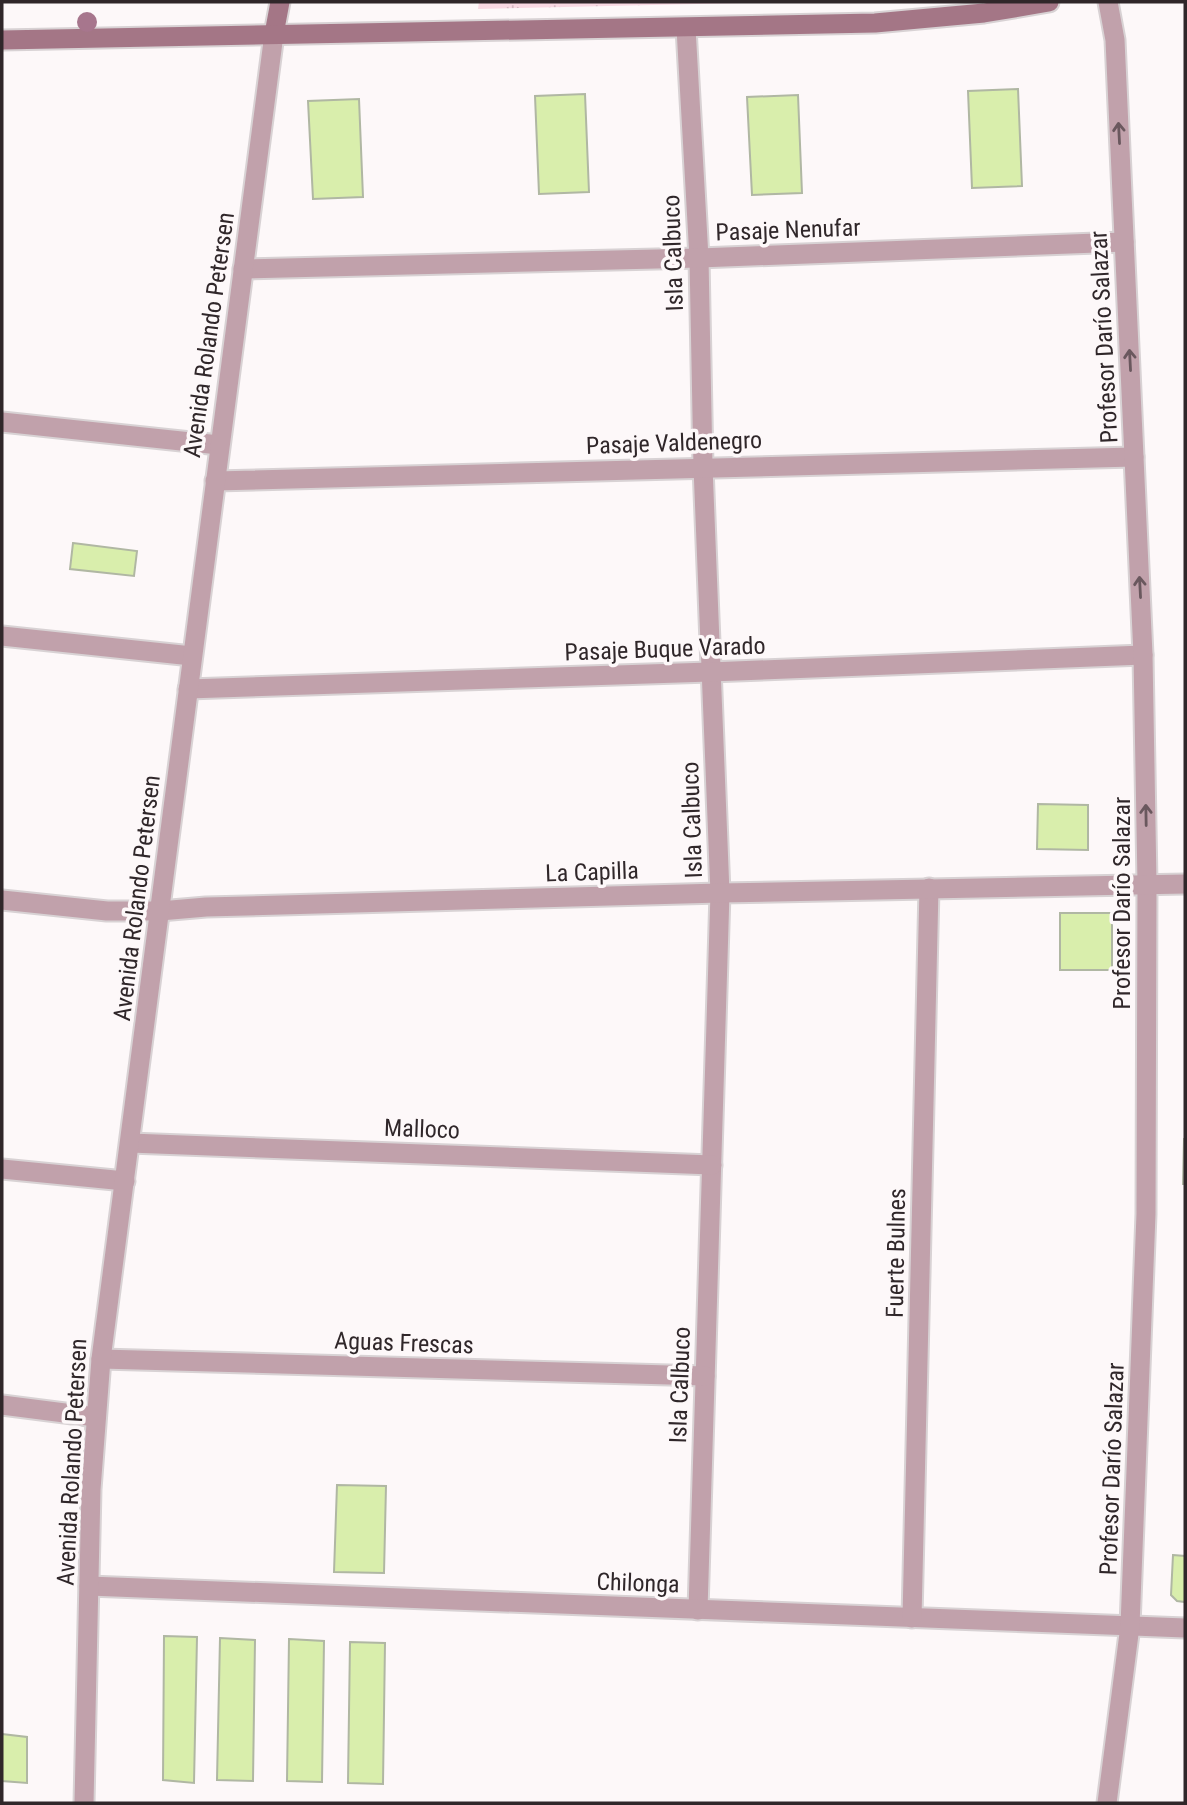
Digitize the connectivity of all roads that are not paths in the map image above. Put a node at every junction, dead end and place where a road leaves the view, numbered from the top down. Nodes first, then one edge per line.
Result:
1 (280, 2) edge
2 (1049, 2) edge
3 (1108, 2) edge
4 (686, 28) junction
5 (274, 34) junction
6 (2, 40) edge
7 (1124, 242) junction
8 (699, 258) junction
9 (243, 269) junction
10 (2, 422) edge
11 (219, 446) junction
12 (1134, 457) junction
13 (703, 467) junction
14 (215, 481) junction
15 (2, 636) edge
16 (1143, 655) junction
17 (192, 656) junction
18 (710, 672) junction
19 (188, 689) junction
20 (1147, 883) junction
21 (1185, 884) edge
22 (929, 888) junction
23 (720, 893) junction
24 (2, 900) edge
25 (160, 911) junction
26 (130, 1143) junction
27 (712, 1165) junction
28 (2, 1169) edge
29 (125, 1181) junction
30 (101, 1359) junction
31 (705, 1376) junction
32 (2, 1405) edge
33 (96, 1417) junction
34 (89, 1586) junction
35 (698, 1609) junction
36 (912, 1618) junction
37 (1130, 1626) junction
38 (1185, 1628) edge
39 (84, 1803) edge
40 (1107, 1803) edge

1 - 5 main road, Avenida Rolando Petersen
2 - 4 main road
7 -> 3 street, Profesor Darío Salazar
4 - 5 main road
4 - 8 street, Isla Calbuco
5 - 6 main road
5 - 9 street, Avenida Rolando Petersen
7 - 8 street, Pasaje Nenufar
12 -> 7 street, Profesor Darío Salazar
8 - 9 street, Pasaje Nenufar
8 - 13 street, Isla Calbuco
9 - 11 street, Avenida Rolando Petersen
10 - 11 street
11 - 14 street, Avenida Rolando Petersen
12 - 13 street, Pasaje Valdenegro
16 -> 12 street, Profesor Darío Salazar
13 - 14 street, Pasaje Valdenegro
13 - 18 street, Isla Calbuco
14 - 17 street, Avenida Rolando Petersen
15 - 17 street
16 - 18 street, Pasaje Buque Varado
20 -> 16 street, Profesor Darío Salazar
17 - 19 street, Avenida Rolando Petersen
18 - 19 street, Pasaje Buque Varado
18 - 23 street, Isla Calbuco
19 - 25 street, Avenida Rolando Petersen
20 - 21 street, La Capilla
20 - 22 street, La Capilla
20 - 37 street, Profesor Darío Salazar
22 - 23 street, La Capilla
22 - 36 street, Fuerte Bulnes
23 - 25 street, La Capilla
23 - 27 street, Isla Calbuco
24 - 25 street, La Capilla
25 - 26 street, Avenida Rolando Petersen
26 - 27 street, Malloco
26 - 29 street, Avenida Rolando Petersen
27 - 31 street, Isla Calbuco
28 - 29 street
29 - 30 street, Avenida Rolando Petersen
30 - 31 street, Aguas Frescas
30 - 33 street, Avenida Rolando Petersen
31 - 35 street, Isla Calbuco
32 - 33 street
33 - 34 street, Avenida Rolando Petersen
34 - 35 street, Chilonga
34 - 39 street, Avenida Rolando Petersen
35 - 36 street, Chilonga
36 - 37 street, Chilonga
37 - 38 street, Chilonga
37 - 40 street, Profesor Darío Salazar

